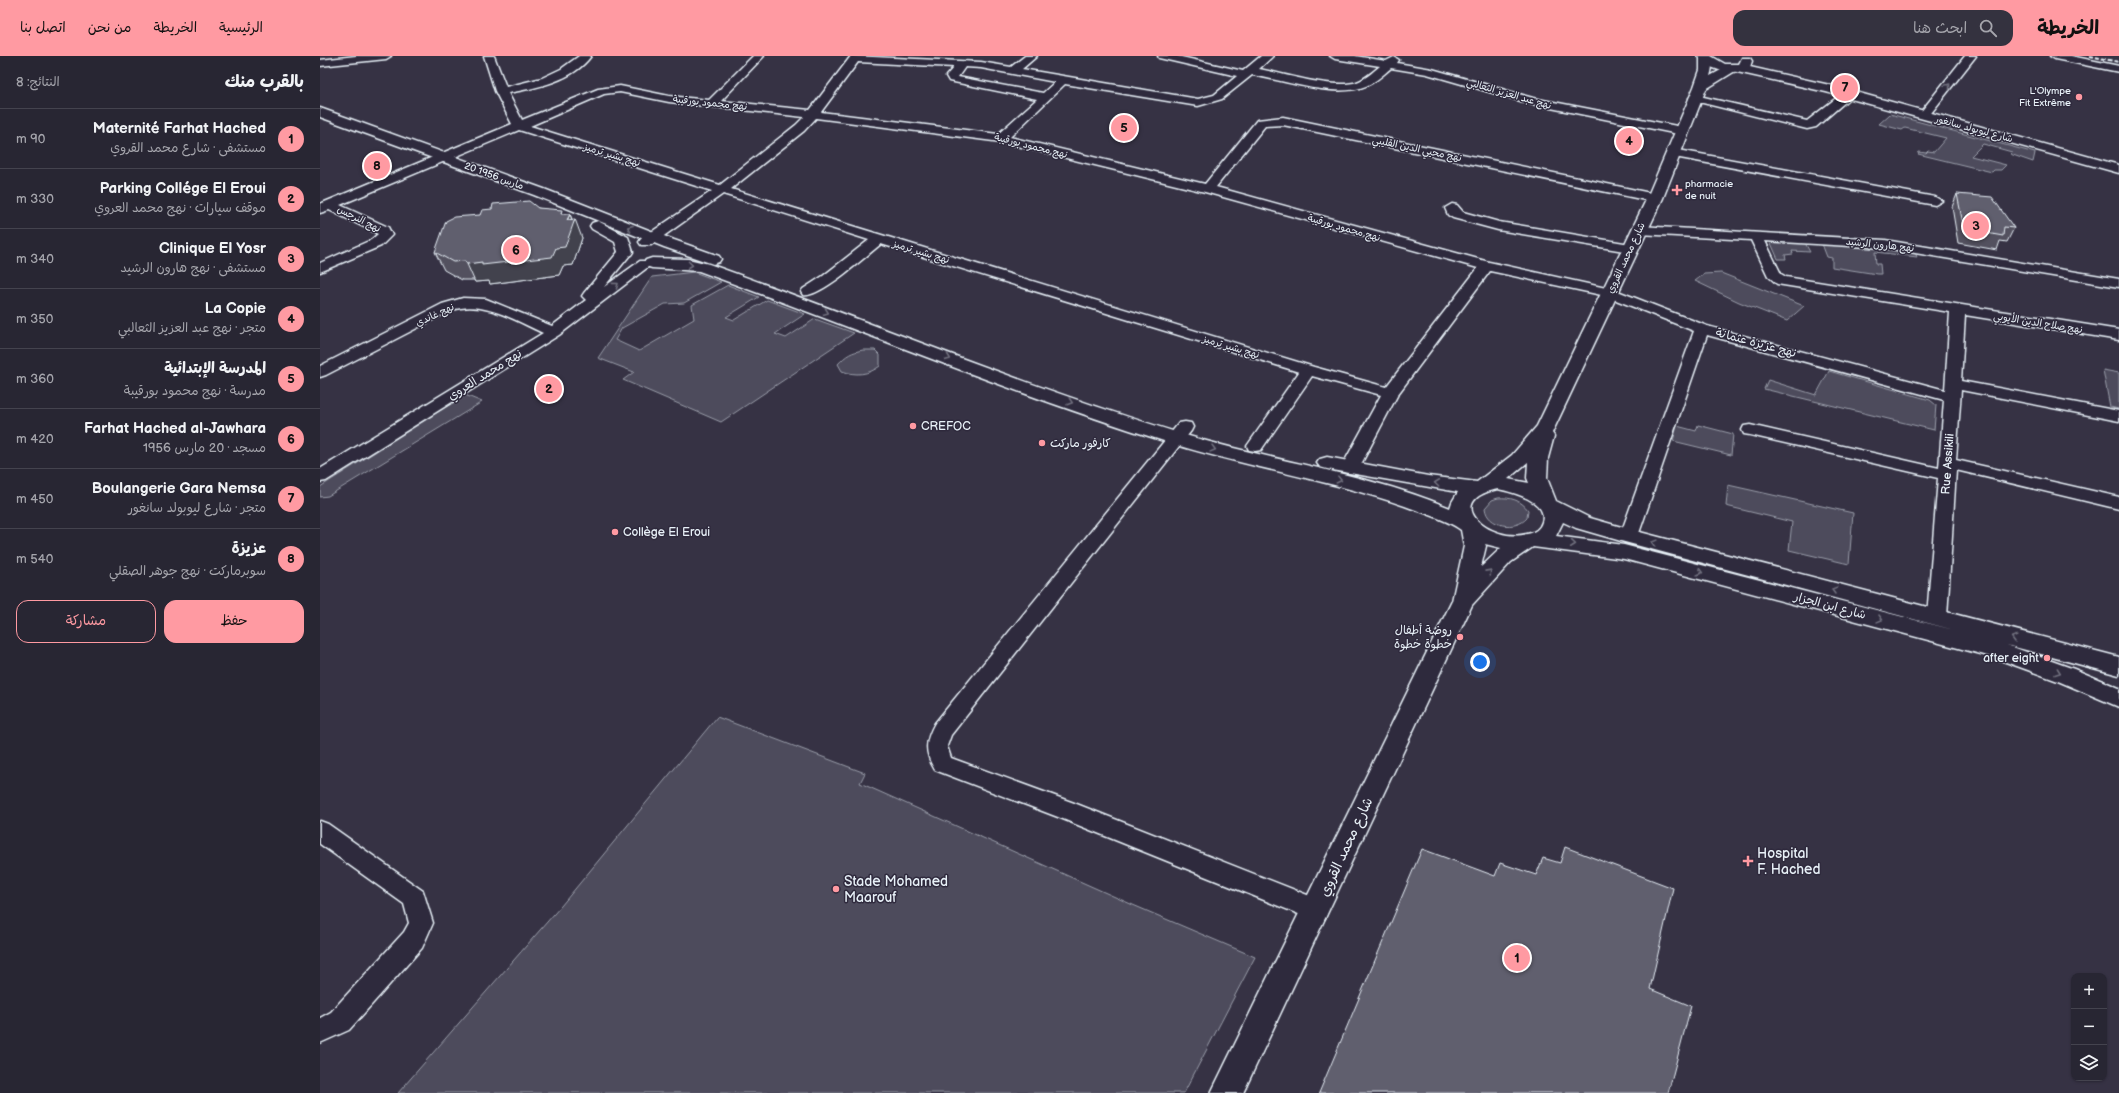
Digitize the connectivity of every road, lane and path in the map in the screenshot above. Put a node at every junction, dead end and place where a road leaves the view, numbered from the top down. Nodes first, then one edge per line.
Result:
1 (386, 56) edge
2 (489, 56) edge
3 (586, 56) edge
4 (759, 56) edge
5 (1032, 56) edge
6 (1163, 56) edge
7 (1268, 56) edge
8 (1335, 56) edge
9 (1398, 56) edge
10 (1741, 56) edge
11 (1971, 56) edge
12 (2055, 56) edge
13 (856, 57) edge
14 (1704, 57) edge
15 (957, 61) edge
16 (320, 63) edge
17 (1388, 64) junction
18 (1735, 68) junction
19 (2119, 69) edge
20 (1013, 71) junction
21 (1248, 73) junction
22 (1063, 80) junction
23 (1829, 89) junction
24 (501, 90) junction
25 (1698, 93) junction
26 (1848, 94) junction
27 (1046, 97) junction
28 (711, 104) junction
29 (320, 112) edge
30 (813, 114) junction
31 (1924, 115) junction
32 (320, 122) edge
33 (519, 126) junction
34 (1683, 131) junction
35 (1001, 138) junction
36 (1673, 153) junction
37 (436, 160) junction
38 (2119, 169) edge
39 (1208, 188) junction
40 (722, 189) junction
41 (1655, 198) junction
42 (1935, 201) dead end
43 (325, 207) edge
44 (1452, 208) dead end
45 (1639, 230) junction
46 (1756, 236) junction
47 (879, 239) junction
48 (659, 241) junction
49 (1630, 248) junction
50 (624, 253) junction
51 (648, 264) junction
52 (1487, 266) junction
53 (320, 268) edge
54 (2119, 283) edge
55 (808, 292) junction
56 (1610, 293) junction
57 (1958, 310) junction
58 (573, 316) junction
59 (1702, 329) junction
60 (554, 332) junction
61 (2119, 335) edge
62 (1308, 370) junction
63 (320, 372) edge
64 (1953, 390) junction
65 (1390, 393) junction
66 (2119, 416) edge
67 (1546, 427) junction
68 (1750, 430) dead end
69 (1180, 433) junction
70 (1255, 446) junction
71 (1350, 468) junction
72 (1947, 469) junction
73 (320, 477) edge
74 (1481, 486) junction
75 (2119, 503) edge
76 (1549, 504) junction
77 (1468, 525) junction
78 (1629, 536) junction
79 (1530, 541) junction
80 (1463, 601) junction
81 (1937, 618) junction
82 (2119, 666) edge
83 (2119, 698) edge
84 (320, 831) edge
85 (1316, 910) junction
86 (320, 1032) edge
87 (1227, 1093) edge

1 - 16 street
2 - 24 street
3 - 24 street
4 - 28 street
5 - 20 street
6 - 21 street
7 - 21 street
8 - 17 street, نهج عبد العزيز الثعالبي
9 - 17 street
10 - 18 main road, شارع ليوبولد سانغور
10 - 23 main road, شارع ليوبولد سانغور
31 -> 11 street
12 - 19 street
13 - 15 street
13 - 30 street
14 - 18 main road, شارع ليوبولد سانغور
14 - 25 main road, شارع محمد القروي
15 - 20 street
15 - 27 street
17 - 21 street
17 - 34 street, نهج عبد العزيز الثعالبي
18 - 23 main road, شارع ليوبولد سانغور
18 - 25 main road
20 - 22 street
21 - 22 street
22 - 27 street
23 - 26 main road, شارع ليوبولد سانغور
24 - 33 street
25 - 26 street
25 - 34 main road, شارع محمد القروي
26 - 31 main road, شارع ليوبولد سانغور
27 - 35 street
28 - 30 street, نهج محمود بورقيبة
28 - 33 street, نهج محمود بورقيبة
29 - 37 main road, 20 مارس 1956
30 - 35 street, نهج محمود بورقيبة
30 - 40 street
31 - 38 main road, شارع ليوبولد سانغور
32 - 37 main road, 20 مارس 1956
33 - 37 street, نهج محمود بورقيبة
33 - 40 street, نهج بشير ترميز
34 - 36 main road, شارع محمد القروي
35 - 39 street, نهج محمود بورقيبة
36 - 41 main road, شارع محمد القروي
36 - 42 street
37 - 43 street, نهج محمود بورقيبة
48 -> 37 main road, 20 مارس 1956
37 - 50 main road, 20 مارس 1956
39 - 41 street, نهج محيي الدين القليبي
39 - 52 street, نهج محمود بورقيبة
40 - 47 street, نهج بشير ترميز
40 - 48 street
41 - 45 main road, شارع محمد القروي
43 - 53 street, نهج النرجس
44 - 49 street
45 - 46 street, نهج هارون الرشيد
45 - 49 main road, شارع محمد القروي
46 - 54 street, نهج هارون الرشيد
46 - 57 street, نهج صلاح الدين الأيوبي
47 - 55 street
47 - 62 street, نهج بشير ترميز
48 - 50 main road
48 - 51 main road
48 - 55 main road, 20 مارس 1956
49 - 56 main road, شارع محمد القروي
50 - 51 main road
50 - 58 street
58 -> 51 street, نهج محمد العروي
51 -> 69 main road
52 - 56 street, نهج محمود بورقيبة
52 - 65 street
55 - 69 main road, 20 مارس 1956
56 - 59 street, نهج محمود بورقيبة
56 - 67 main road, شارع محمد القروي
57 - 61 street, نهج صلاح الدين الأيوبي
57 - 64 street, Rue Assikili
58 - 60 street, نهج محمد العروي
59 - 64 street, نهج عزيزة عثمانة
59 - 78 street, نهج عزيزة عثمانة
60 - 63 street, نهج غاندي
60 - 73 street, نهج محمد العروي
62 - 65 street, نهج بشير ترميز
62 - 70 street
64 - 66 street, نهج عزيزة عثمانة
64 - 72 street, Rue Assikili
65 - 71 street
67 - 74 main road, شارع محمد القروي
67 - 76 main road, شارع محمد القروي
68 - 72 street
69 - 70 main road
69 -> 77 main road
69 - 85 street
70 - 71 main road
74 -> 71 main road
72 - 75 street
72 - 81 street, Rue Assikili
74 - 76 main road
74 - 77 main road, شارع محمد القروي
76 - 78 main road, شارع ابن الجزار
76 - 79 main road, شارع محمد القروي
77 - 79 main road
77 - 80 main road, شارع محمد القروي
81 -> 78 main road, شارع ابن الجزار
80 -> 79 main road, شارع محمد القروي
79 -> 83 main road, شارع ابن الجزار
80 - 85 main road, شارع محمد القروي
82 -> 81 main road, شارع ابن الجزار
84 - 86 street
85 - 87 main road, شارع محمد القروي

